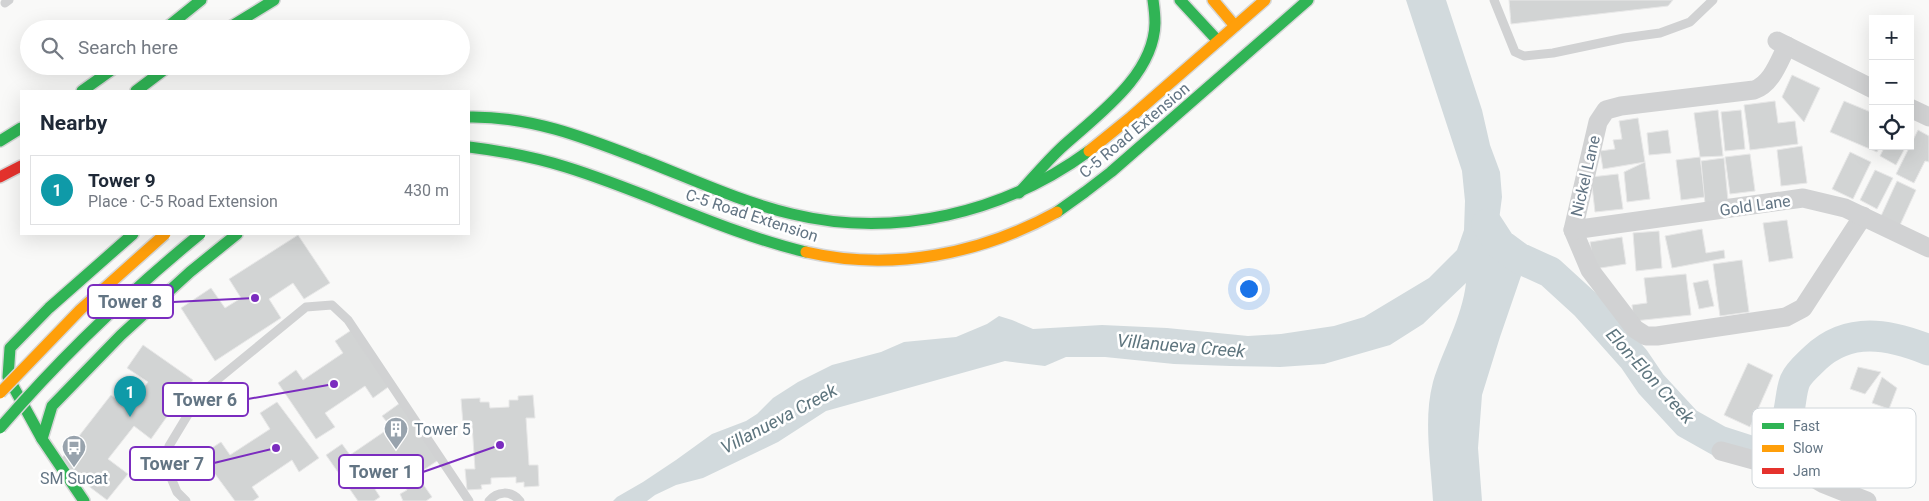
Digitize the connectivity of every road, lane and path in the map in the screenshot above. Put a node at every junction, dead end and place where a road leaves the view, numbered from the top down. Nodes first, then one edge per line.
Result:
1 (201, 0) edge
2 (274, 0) edge
3 (1153, 0) edge
4 (1180, 0) edge
5 (1213, 0) edge
6 (1265, 0) edge
7 (1308, 0) edge
8 (1494, 0) edge
9 (1713, 0) edge
10 (234, 12) dead end
11 (176, 20) edge
12 (225, 20) edge
13 (242, 20) edge
14 (1235, 26) junction
15 (1218, 41) junction
16 (104, 75) edge
17 (157, 75) edge
18 (1869, 87) edge
19 (83, 90) edge
20 (137, 90) edge
21 (1914, 110) edge
22 (470, 117) edge
23 (1929, 117) edge
24 (20, 129) edge
25 (0, 141) edge
26 (470, 147) edge
27 (20, 167) edge
28 (0, 177) edge
29 (1019, 193) junction
30 (1863, 216) junction
31 (1573, 230) junction
32 (132, 235) edge
33 (165, 235) edge
34 (199, 235) edge
35 (236, 235) edge
36 (1929, 248) edge
37 (49, 308) junction
38 (92, 365) junction
39 (0, 394) edge
40 (0, 428) edge
41 (42, 439) junction
42 (1721, 451) dead end
43 (1752, 460) edge
44 (1834, 488) edge
45 (176, 497) edge
46 (84, 501) edge
47 (186, 501) edge
48 (469, 501) edge
49 (489, 501) edge
50 (520, 501) edge
51 (1867, 501) edge

1 - 11 main road
2 - 13 main road
3 - 29 main road
4 - 15 main road
5 - 14 main road
6 - 14 main road, C-5 Road Extension
7 - 26 main road, C-5 Road Extension
8 - 9 lane
10 - 12 main road
14 - 15 main road, C-5 Road Extension
15 - 29 main road, C-5 Road Extension
16 - 19 main road
17 - 20 main road
18 - 31 street, Nickel Lane
21 - 23 street
22 - 29 main road, C-5 Road Extension
24 - 25 main road
27 - 28 main road
30 - 31 street, Gold Lane
30 - 31 street, Nickel Lane
30 - 36 street, Gold Lane
32 - 37 main road
33 - 39 main road, bridge
34 - 40 main road, bridge
35 - 38 main road
37 - 38 main road
37 - 41 main road
38 - 41 main road
41 - 46 main road
42 - 43 street
44 - 51 street
45 - 47 lane
45 - 48 lane
49 - 50 lane

